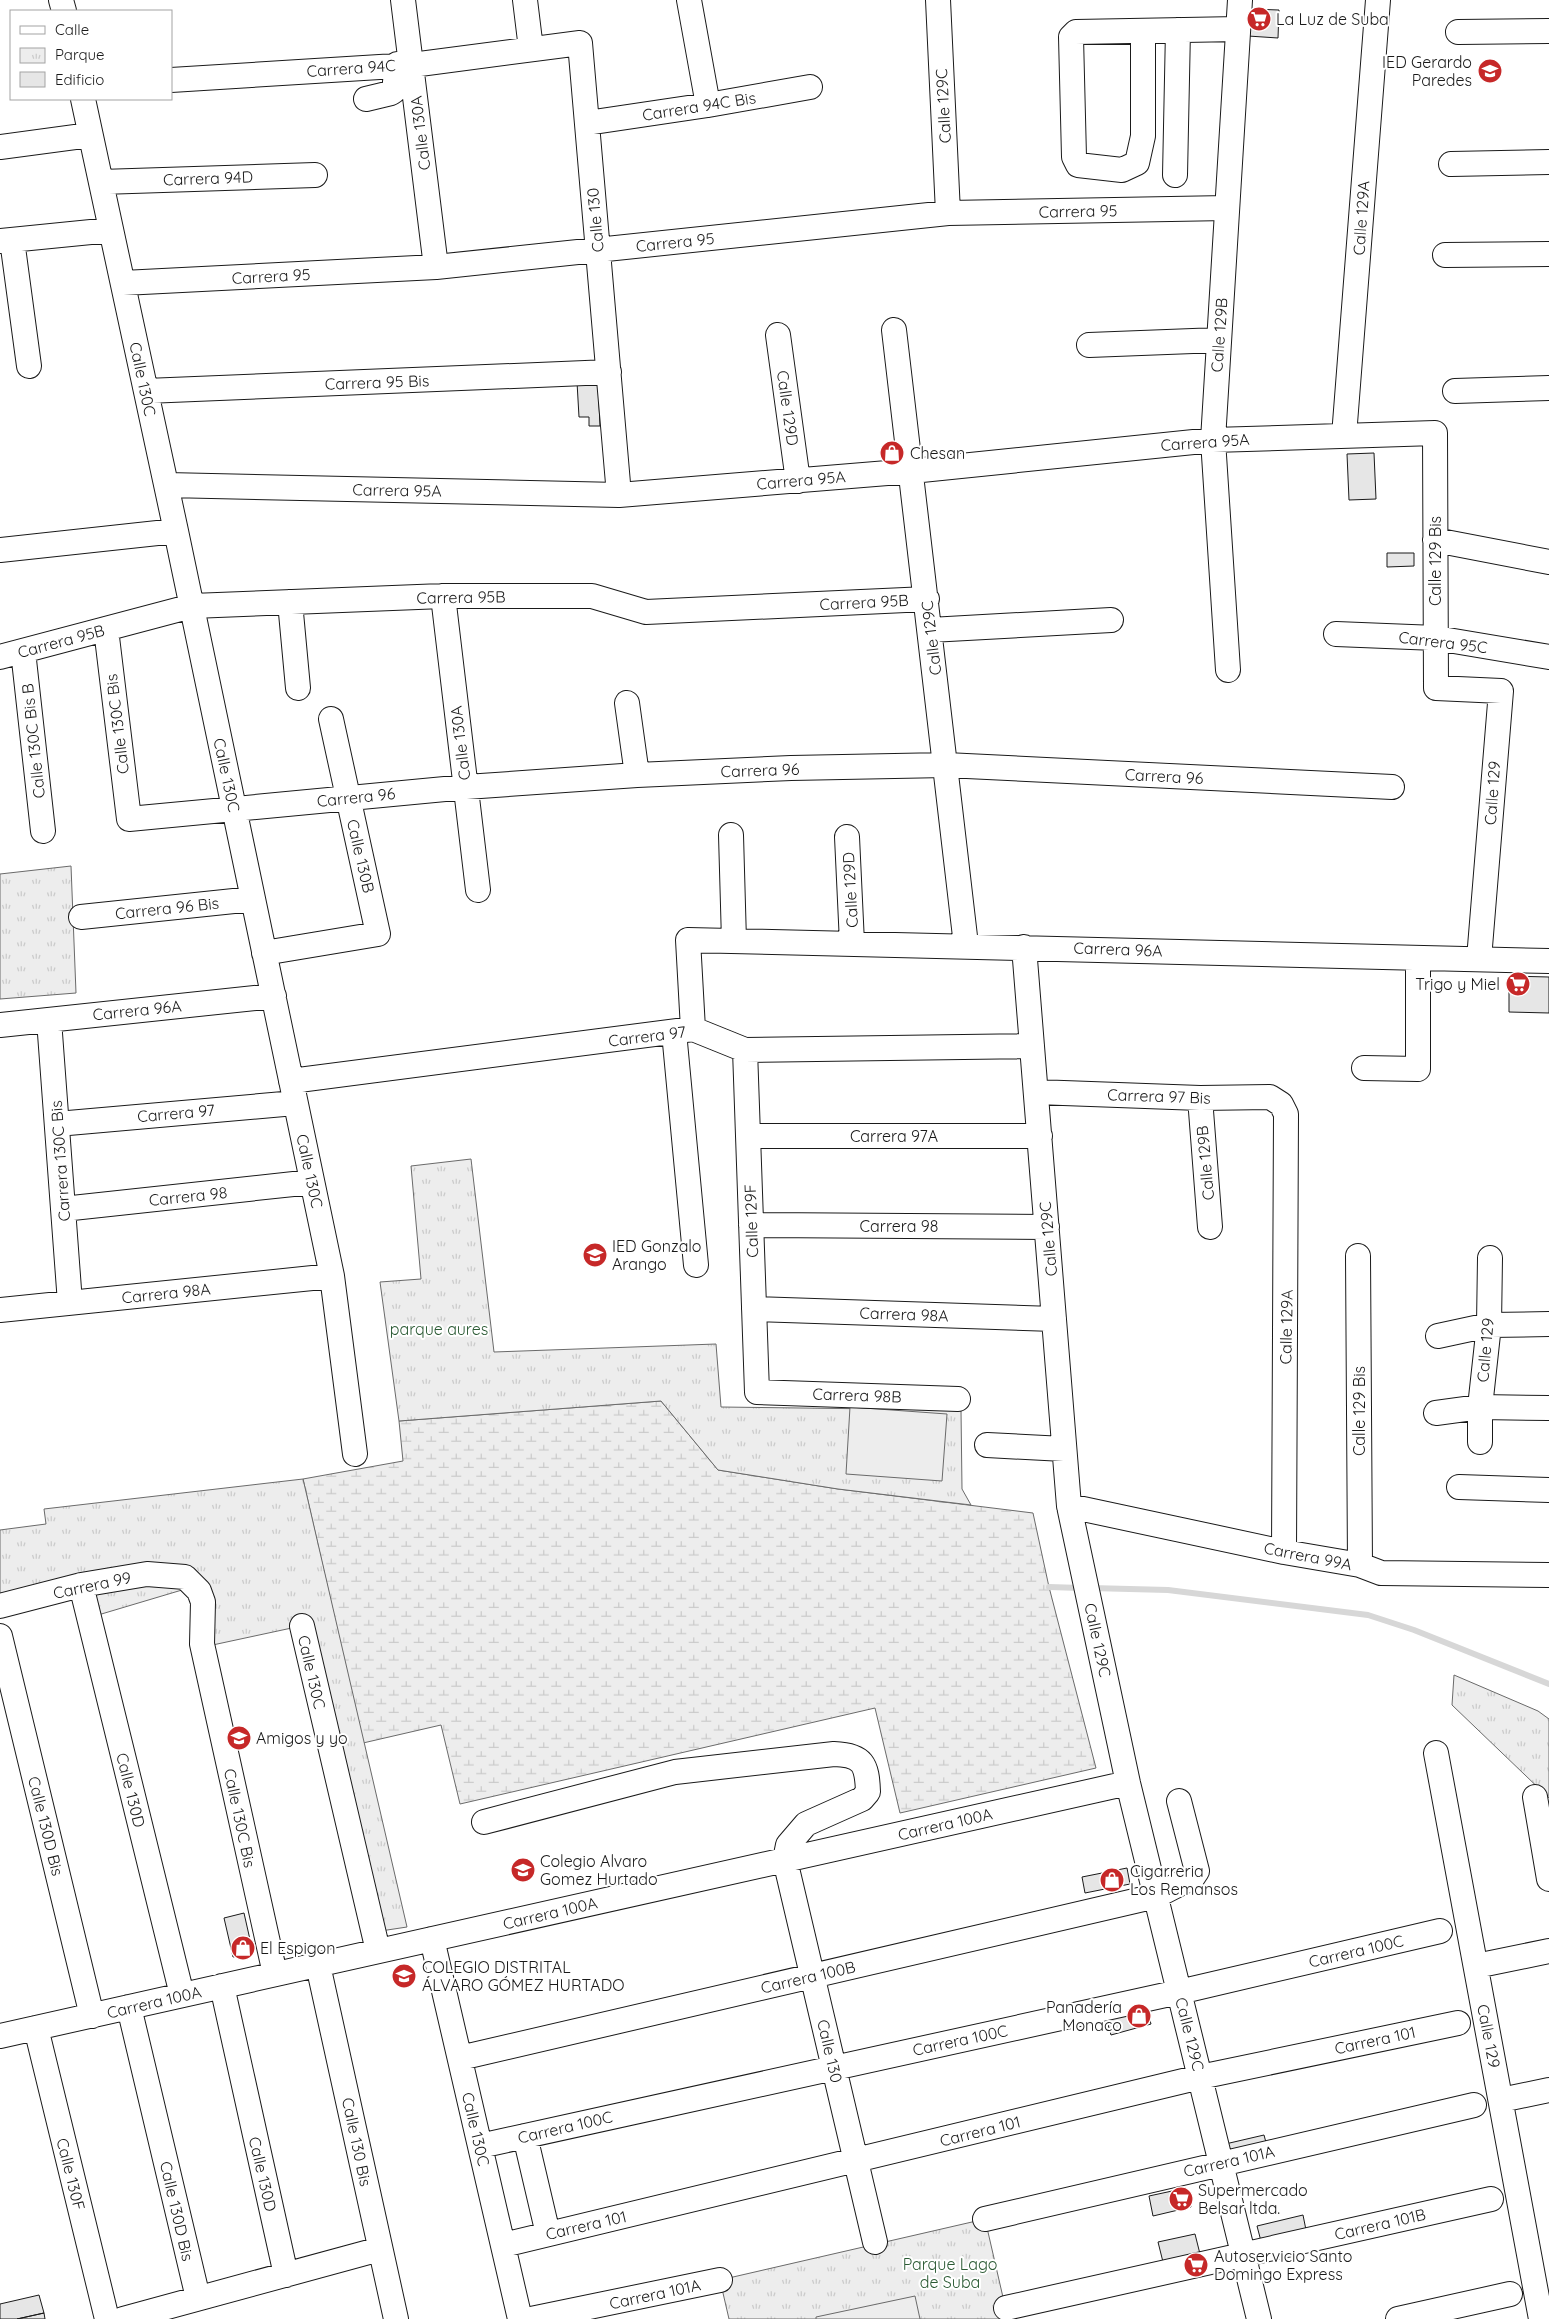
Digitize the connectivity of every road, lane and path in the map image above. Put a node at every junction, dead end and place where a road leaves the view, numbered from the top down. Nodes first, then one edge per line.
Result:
1 (403, 0) edge
2 (525, 0) edge
3 (689, 0) edge
4 (938, 0) edge
5 (1240, 0) edge
6 (1378, 0) edge
7 (1178, 30) junction
8 (1238, 30) junction
9 (1143, 31) junction
10 (1549, 31) edge
11 (1458, 32) dead end
12 (531, 49) junction
13 (404, 64) junction
14 (172, 80) edge
15 (810, 87) dead end
16 (366, 99) dead end
17 (83, 100) edge
18 (708, 105) junction
19 (587, 123) junction
20 (90, 134) junction
21 (0, 147) edge
22 (1549, 162) edge
23 (1451, 164) dead end
24 (315, 174) dead end
25 (1175, 175) dead end
26 (101, 182) junction
27 (1227, 208) junction
28 (948, 213) junction
29 (111, 230) junction
30 (6, 240) edge
31 (598, 250) junction
32 (1549, 254) edge
33 (1445, 255) dead end
34 (436, 267) junction
35 (123, 284) junction
36 (894, 330) dead end
37 (778, 335) dead end
38 (1219, 340) junction
39 (1089, 345) dead end
40 (29, 366) dead end
41 (609, 372) junction
42 (1549, 388) edge
43 (146, 391) junction
44 (1455, 391) dead end
45 (1435, 433) joint
46 (1344, 436) junction
47 (1213, 440) junction
48 (912, 471) junction
49 (798, 480) junction
50 (167, 485) junction
51 (619, 495) junction
52 (176, 531) junction
53 (1435, 540) junction
54 (0, 550) edge
55 (1549, 562) edge
56 (443, 596) junction
57 (927, 599) junction
58 (290, 602) junction
59 (192, 606) junction
60 (1110, 620) dead end
61 (106, 629) junction
62 (930, 630) junction
63 (1336, 634) dead end
64 (1436, 638) junction
65 (23, 651) junction
66 (0, 658) edge
67 (1549, 658) edge
68 (1228, 670) dead end
69 (298, 688) dead end
70 (1436, 688) joint
71 (627, 703) dead end
72 (330, 719) dead end
73 (946, 766) junction
74 (637, 775) junction
75 (466, 787) junction
76 (1392, 787) dead end
77 (348, 798) junction
78 (234, 810) junction
79 (129, 819) joint
80 (43, 831) dead end
81 (731, 835) dead end
82 (847, 836) dead end
83 (478, 890) dead end
84 (253, 899) junction
85 (81, 917) dead end
86 (734, 940) junction
87 (852, 943) junction
88 (966, 945) junction
89 (1024, 947) junction
90 (264, 953) junction
91 (1418, 958) junction
92 (1479, 960) junction
93 (1549, 961) edge
94 (274, 996) junction
95 (49, 1020) junction
96 (0, 1025) edge
97 (684, 1031) junction
98 (1032, 1046) junction
99 (745, 1050) junction
100 (1364, 1068) dead end
101 (293, 1092) junction
102 (1036, 1092) junction
103 (1200, 1098) junction
104 (1281, 1104) joint
105 (57, 1124) junction
106 (748, 1136) junction
107 (1040, 1136) junction
108 (312, 1182) junction
109 (63, 1209) junction
110 (751, 1226) junction
111 (1047, 1227) junction
112 (1210, 1227) dead end
113 (1358, 1256) dead end
114 (1490, 1258) dead end
115 (696, 1265) dead end
116 (332, 1276) junction
117 (70, 1303) junction
118 (754, 1309) junction
119 (0, 1310) edge
120 (1054, 1318) junction
121 (1549, 1324) edge
122 (1489, 1325) junction
123 (1438, 1336) dead end
124 (757, 1392) joint
125 (958, 1399) dead end
126 (1480, 1407) junction
127 (1549, 1408) edge
128 (1436, 1413) dead end
129 (1480, 1442) dead end
130 (987, 1445) dead end
131 (1064, 1449) junction
132 (355, 1454) dead end
133 (1459, 1487) dead end
134 (1549, 1490) edge
135 (1069, 1506) junction
136 (1284, 1552) junction
137 (1360, 1565) junction
138 (1549, 1575) edge
139 (185, 1577) joint
140 (81, 1585) junction
141 (0, 1606) edge
142 (302, 1626) dead end
143 (0, 1636) edge
144 (1436, 1753) dead end
145 (1128, 1783) junction
146 (1535, 1797) dead end
147 (1179, 1801) dead end
148 (484, 1822) dead end
149 (785, 1860) junction
150 (1549, 1879) edge
151 (1156, 1896) junction
152 (1440, 1931) dead end
153 (432, 1940) junction
154 (1549, 1951) edge
155 (378, 1952) junction
156 (318, 1965) junction
157 (1476, 1966) junction
158 (275, 1974) junction
159 (813, 1976) junction
160 (222, 1986) junction
161 (1179, 1992) junction
162 (182, 1995) junction
163 (129, 2007) junction
164 (92, 2016) junction
165 (1458, 2023) dead end
166 (36, 2028) junction
167 (0, 2036) edge
168 (460, 2058) junction
169 (834, 2067) junction
170 (1200, 2077) junction
171 (1549, 2090) edge
172 (1501, 2100) junction
173 (1474, 2105) dead end
174 (525, 2136) junction
175 (480, 2146) junction
176 (856, 2161) junction
177 (1221, 2162) junction
178 (1491, 2199) dead end
179 (985, 2219) dead end
180 (548, 2234) junction
181 (875, 2242) dead end
182 (503, 2245) junction
183 (380, 2249) junction
184 (1244, 2254) junction
185 (286, 2275) junction
186 (720, 2280) dead end
187 (1510, 2294) dead end
188 (198, 2298) junction
189 (1006, 2308) dead end
190 (107, 2319) edge
191 (123, 2319) edge
192 (396, 2319) edge
193 (520, 2319) edge
194 (531, 2319) edge
195 (1259, 2319) edge
196 (1398, 2319) edge
197 (1541, 2319) edge

1 - 13 street, Calle 130A
2 - 12 street
3 - 18 street
4 - 28 street, Calle 129C
5 - 8 street, Calle 129B
6 - 46 street, Calle 129A
7 - 8 street
7 - 9 street
7 - 25 street
8 - 27 street, Calle 129B
9 - 9 street
10 - 11 street
12 - 13 street, Carrera 94C
12 - 19 street, Calle 130
13 - 14 street, Carrera 94C
13 - 16 street
13 - 34 street, Calle 130A
15 - 18 street, Carrera 94C Bis
17 - 20 street, Calle 130C
18 - 19 street, Carrera 94C Bis
19 - 31 street, Calle 130
20 - 21 street
20 - 26 street, Calle 130C
22 - 23 street
24 - 26 street, Carrera 94D
26 - 29 street, Calle 130C
27 - 28 street, Carrera 95
27 - 38 street, Calle 129B
28 - 31 street, Carrera 95
29 - 30 street
29 - 35 street, Calle 130C
30 - 40 street
31 - 34 street, Carrera 95
31 - 41 street, Calle 130
32 - 33 street
34 - 35 street, Carrera 95
35 - 43 street, Calle 130C
36 - 48 street, Calle 129C
37 - 49 street, Calle 129D
38 - 39 street
38 - 47 street, Calle 129B
41 - 43 street, Carrera 95 Bis
41 - 51 street, Calle 130
42 - 44 street
43 - 50 street, Calle 130C
45 - 46 street, Carrera 95A
45 - 53 street, Calle 129 Bis
46 - 47 street, Carrera 95A
47 - 48 street, Carrera 95A
47 - 68 street, Calle 129B
48 - 49 street, Carrera 95A
48 - 57 street, Calle 129C
49 - 51 street, Carrera 95A
50 - 51 street, Carrera 95A
50 - 52 street, Calle 130C
52 - 54 street
52 - 59 street, Calle 130C
53 - 55 street
53 - 64 street, Calle 129 Bis
56 - 57 street, Carrera 95B
56 - 58 street, Carrera 95B
56 - 75 street, Calle 130A
57 - 62 street, Calle 129C
58 - 59 street, Carrera 95B
58 - 69 street
59 - 61 street, Carrera 95B
59 - 78 street, Calle 130C
60 - 62 street
61 - 65 street, Carrera 95B
61 - 79 street, Calle 130C Bis
62 - 73 street, Calle 129C
63 - 64 street, Carrera 95C
64 - 67 street, Carrera 95C
64 - 70 street, Calle 129 Bis
65 - 66 street, Carrera 95B
65 - 80 street, Calle 130C Bis B
70 - 92 street, Calle 129
71 - 74 street
72 - 77 street, Calle 130B
73 - 74 street, Carrera 96
73 - 76 street, Carrera 96
73 - 88 street, Calle 129C
74 - 75 street, Carrera 96
75 - 77 street, Carrera 96
75 - 83 street, Calle 130A
77 - 78 street, Carrera 96
77 - 90 street, Calle 130B
78 - 79 street, Carrera 96
78 - 84 street, Calle 130C
81 - 86 street
82 - 87 street, Calle 129D
84 - 85 street, Carrera 96 Bis
84 - 90 street, Calle 130C
86 - 87 street, Carrera 96A
86 - 97 street, Carrera 96A
87 - 88 street, Carrera 96A
88 - 89 street, Carrera 96A
89 - 91 street, Carrera 96A
89 - 98 street, Calle 129C
90 - 94 street, Calle 130C
91 - 92 street, Carrera 96A
91 - 100 street
92 - 93 street, Carrera 96A
94 - 95 street, Carrera 96A
94 - 101 street, Calle 130C
95 - 96 street, Carrera 96A
95 - 105 street, Carrera 130C Bis
97 - 99 street, Carrera 97
97 - 101 street, Carrera 97
97 - 115 street
98 - 99 street, Carrera 97
98 - 102 street, Calle 129C
99 - 106 street, Calle 129F
101 - 105 street, Carrera 97
101 - 108 street, Calle 130C
102 - 103 street, Carrera 97 Bis
102 - 107 street, Calle 129C
103 - 104 street, Carrera 97 Bis
103 - 112 street, Calle 129B
104 - 136 street, Calle 129A
105 - 109 street, Carrera 130C Bis
106 - 107 street, Carrera 97A
106 - 110 street, Calle 129F
107 - 111 street, Calle 129C
108 - 109 street, Carrera 98
108 - 116 street, Calle 130C
109 - 117 street, Carrera 130C Bis
110 - 111 street, Carrera 98
110 - 118 street, Calle 129F
111 - 120 street, Calle 129C
113 - 137 street, Calle 129 Bis
114 - 122 street, Calle 129
116 - 117 street, Carrera 98A
116 - 132 street, Calle 130C
117 - 119 street, Carrera 98A
118 - 120 street, Carrera 98A
118 - 124 street, Calle 129F
120 - 131 street, Calle 129C
121 - 122 street
122 - 123 street
122 - 126 street, Calle 129
124 - 125 street, Carrera 98B
126 - 127 street
126 - 128 street
126 - 129 street, Calle 129
130 - 131 street
131 - 135 street, Calle 129C
133 - 134 street
135 - 136 street, Carrera 99A
135 - 145 street, Calle 129C
136 - 137 street, Carrera 99A
137 - 138 street, Carrera 99A
139 - 140 street, Carrera 99
139 - 158 street, Calle 130C Bis
140 - 141 street, Carrera 99
140 - 162 street, Calle 130D
142 - 155 street, Calle 130C
143 - 164 street, Calle 130D Bis
144 - 157 street, Calle 129
145 - 149 street, Carrera 100A
145 - 151 street, Calle 129C
146 - 150 street
147 - 151 street, Carrera 100B
148 - 149 street
149 - 153 street, Carrera 100A
149 - 159 street, Calle 130
151 - 159 street, Carrera 100B
151 - 161 street, Calle 129C
152 - 161 street, Carrera 100C
153 - 155 street, Carrera 100A
153 - 168 street, Calle 130C
154 - 157 street
155 - 156 street, Carrera 100A
156 - 158 street, Carrera 100A
156 - 183 street, Calle 130 Bis
157 - 172 street, Calle 129
158 - 160 street, Carrera 100A
159 - 168 street, Carrera 100B
159 - 169 street, Calle 130
160 - 162 street, Carrera 100A
160 - 185 street, Calle 130D
161 - 169 street, Carrera 100C
161 - 170 street, Calle 129C
162 - 163 street, Carrera 100A
163 - 164 street, Carrera 100A
163 - 188 street, Calle 130D Bis
164 - 166 street, Carrera 100A
165 - 170 street, Carrera 101
166 - 167 street, Carrera 100A
166 - 190 street, Calle 130F
168 - 175 street, Calle 130C
169 - 174 street, Carrera 100C
169 - 176 street, Calle 130
170 - 176 street, Carrera 101
170 - 177 street, Calle 129C
171 - 172 street
172 - 197 street, Calle 129
173 - 177 street, Carrera 101A
174 - 175 street, Carrera 100C
174 - 180 street
175 - 182 street, Calle 130C
176 - 180 street, Carrera 101
176 - 181 street, Calle 130
177 - 179 street, Carrera 101A
177 - 184 street, Calle 129C
178 - 184 street, Carrera 101B
180 - 182 street, Carrera 101
182 - 193 street, Calle 130C
183 - 185 street
183 - 192 street, Calle 130 Bis
184 - 189 street, Carrera 101B
184 - 195 street, Calle 129C
185 - 188 street
186 - 194 street, Carrera 101A
187 - 196 street
188 - 191 street

